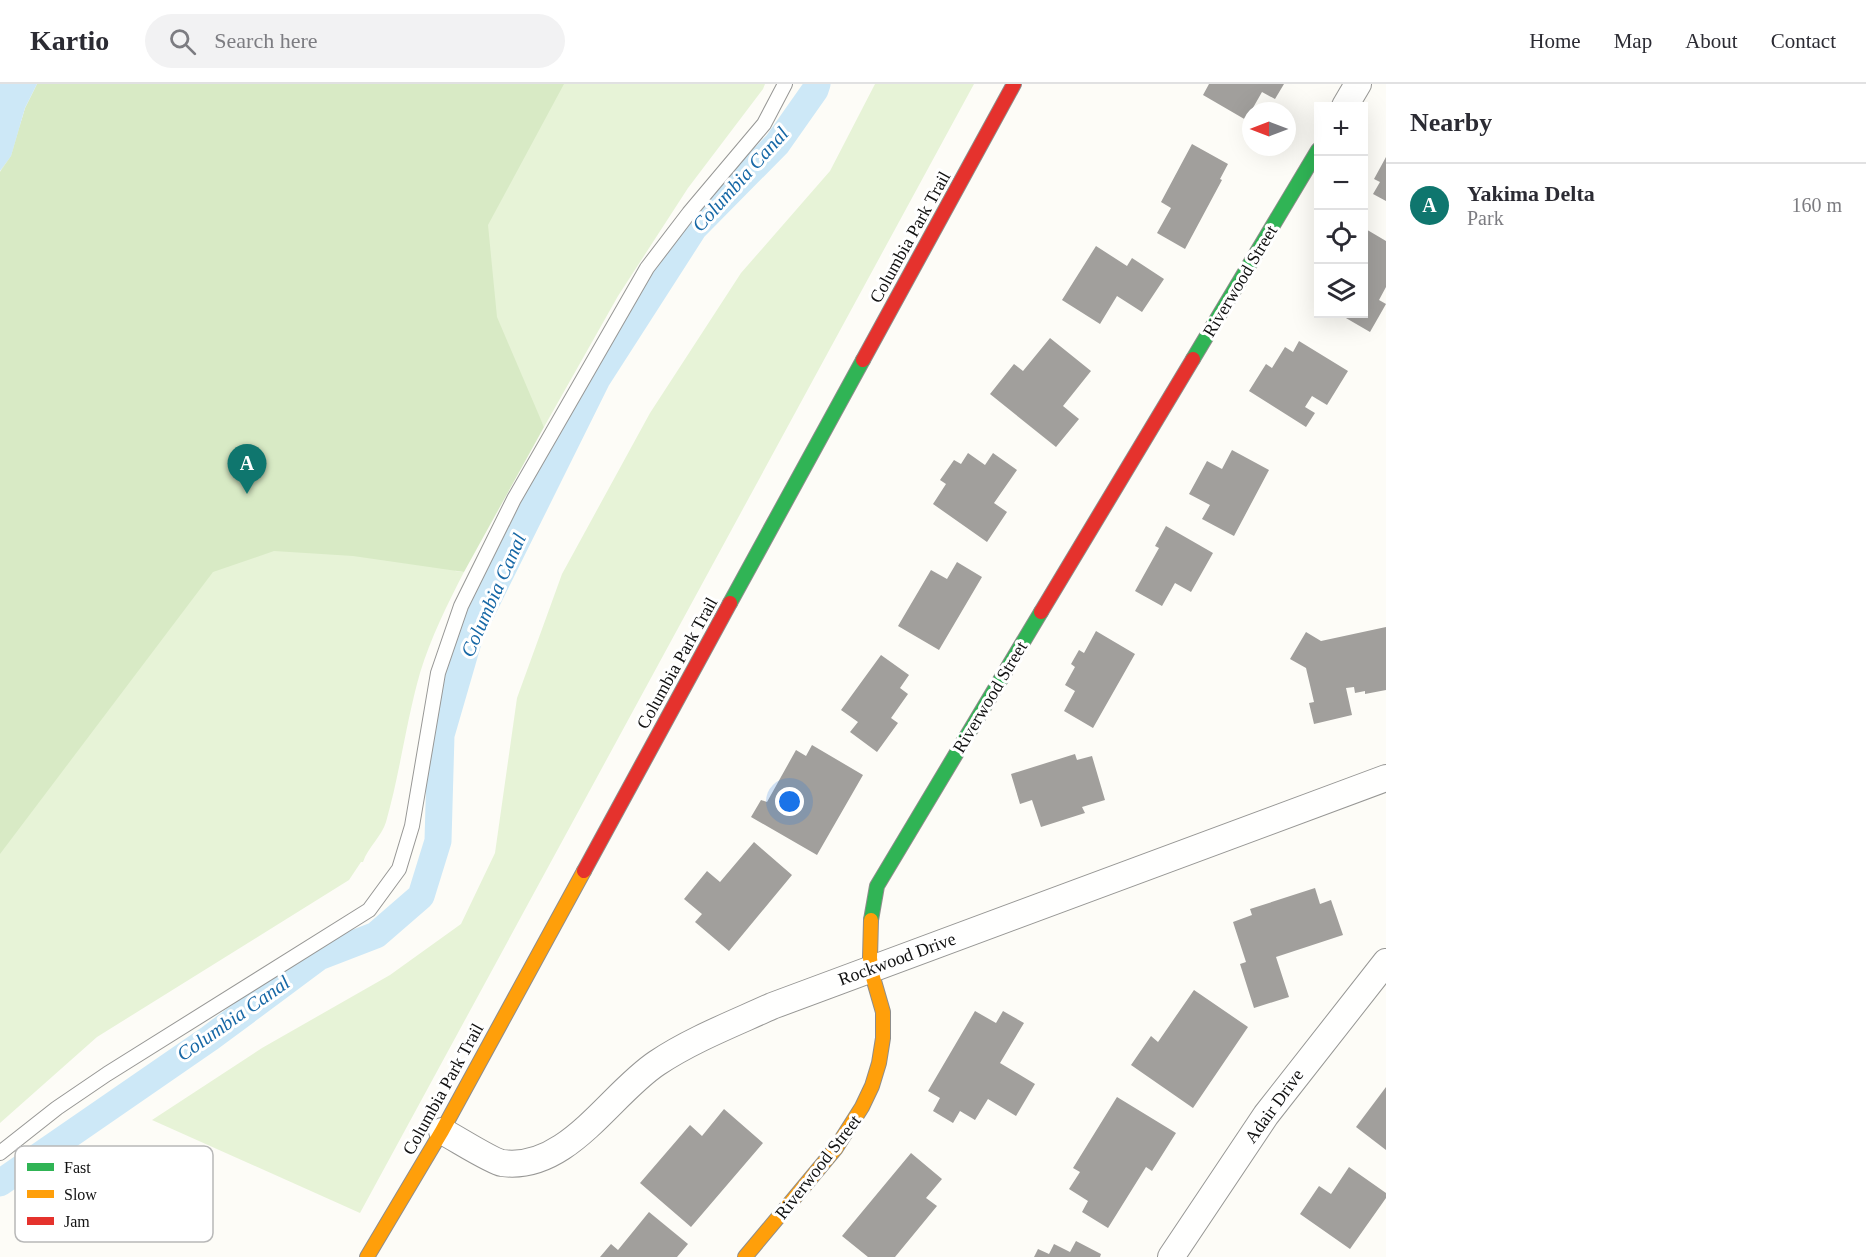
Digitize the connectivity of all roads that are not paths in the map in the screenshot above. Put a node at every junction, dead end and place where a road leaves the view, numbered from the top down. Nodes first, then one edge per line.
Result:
1 (785, 84) edge
2 (1014, 84) edge
3 (1358, 84) edge
4 (1347, 102) edge
5 (1314, 156) edge
6 (1386, 778) edge
7 (1386, 962) edge
8 (871, 968) junction
9 (442, 1131) junction
10 (0, 1153) edge
11 (367, 1257) edge
12 (745, 1257) edge
13 (1171, 1257) edge

1 - 10 lane
2 - 9 main road, Columbia Park Trail
3 - 4 street
5 - 8 main road, Riverwood Street
6 - 8 street, Rockwood Drive
7 - 13 street, Adair Drive
8 - 9 street, Rockwood Drive
8 - 12 main road, Riverwood Street
9 - 11 main road, Columbia Park Trail

